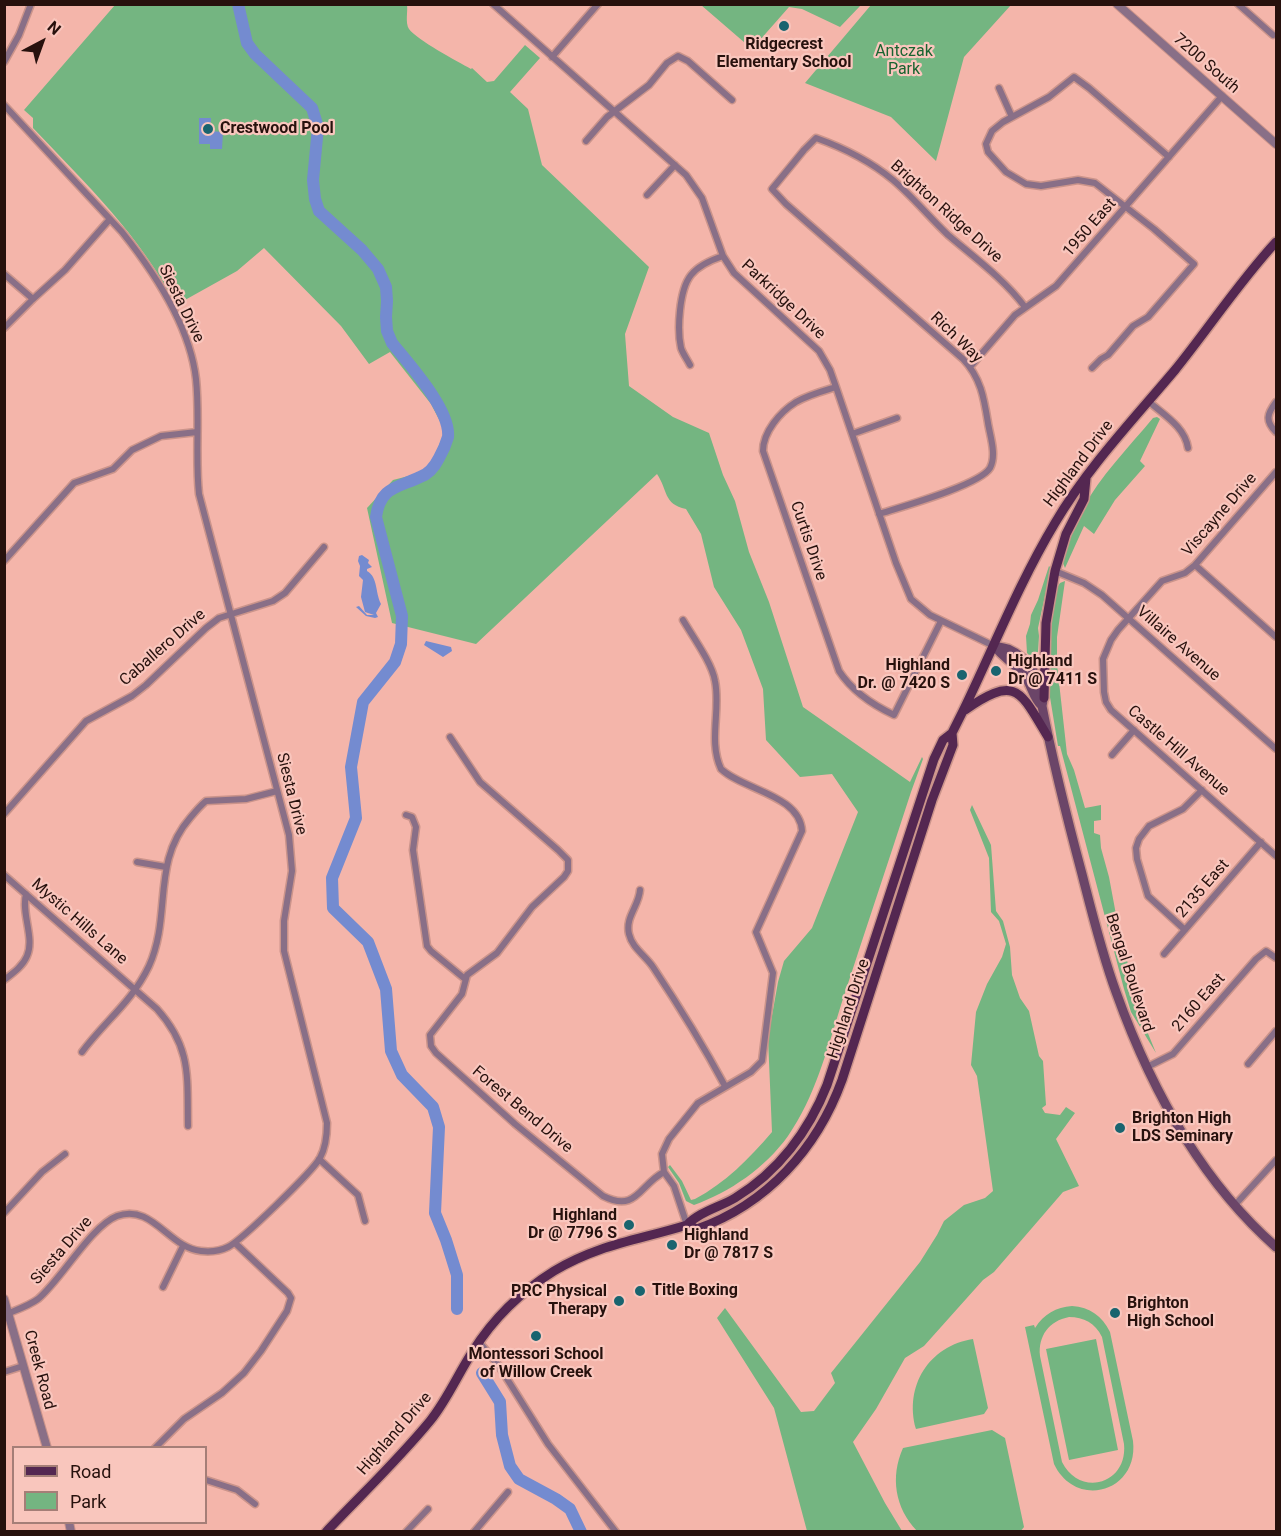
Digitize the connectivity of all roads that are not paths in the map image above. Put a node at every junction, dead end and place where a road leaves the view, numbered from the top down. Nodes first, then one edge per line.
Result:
1 (31, 4) edge
2 (493, 4) edge
3 (598, 4) edge
4 (1117, 4) edge
5 (1238, 4) edge
6 (1273, 35) dead end
7 (552, 57) junction
8 (4, 62) edge
9 (999, 88) dead end
10 (1222, 96) junction
11 (732, 100) dead end
12 (4, 105) edge
13 (614, 111) junction
14 (1012, 117) junction
15 (586, 141) dead end
16 (1276, 144) edge
17 (1169, 157) junction
18 (675, 165) junction
19 (784, 172) joint
20 (647, 195) dead end
21 (1125, 207) junction
22 (110, 219) junction
23 (1276, 242) edge
24 (723, 256) junction
25 (4, 274) edge
26 (33, 299) junction
27 (1025, 307) junction
28 (4, 328) edge
29 (690, 364) dead end
30 (970, 367) junction
31 (1092, 368) dead end
32 (836, 387) junction
33 (1148, 401) junction
34 (1276, 402) edge
35 (897, 418) dead end
36 (196, 432) junction
37 (1276, 432) edge
38 (852, 434) junction
39 (1188, 448) dead end
40 (1276, 472) edge
41 (1086, 476) junction
42 (879, 514) junction
43 (324, 547) dead end
44 (4, 561) edge
45 (1195, 565) junction
46 (1055, 571) junction
47 (230, 614) junction
48 (1128, 618) junction
49 (683, 620) dead end
50 (941, 621) junction
51 (1276, 637) edge
52 (994, 646) junction
53 (1043, 702) junction
54 (963, 711) junction
55 (1134, 730) junction
56 (450, 736) dead end
57 (1048, 737) junction
58 (1276, 749) edge
59 (1112, 755) dead end
60 (1202, 790) junction
61 (277, 791) junction
62 (4, 814) edge
63 (406, 815) dead end
64 (1262, 843) junction
65 (1276, 856) edge
66 (138, 862) dead end
67 (166, 867) junction
68 (4, 875) edge
69 (640, 890) dead end
70 (26, 894) junction
71 (1185, 930) junction
72 (1164, 954) dead end
73 (1276, 958) edge
74 (465, 979) junction
75 (4, 980) edge
76 (136, 990) junction
77 (1276, 1031) edge
78 (1270, 1038) junction
79 (1276, 1043) edge
80 (82, 1052) dead end
81 (1248, 1064) dead end
82 (1147, 1066) junction
83 (725, 1086) junction
84 (188, 1126) dead end
85 (65, 1154) dead end
86 (319, 1159) junction
87 (1276, 1160) edge
88 (664, 1172) junction
89 (1234, 1206) junction
90 (4, 1213) edge
91 (365, 1221) dead end
92 (687, 1225) junction
93 (235, 1243) junction
94 (183, 1245) junction
95 (1276, 1247) edge
96 (163, 1287) dead end
97 (4, 1299) edge
98 (9, 1313) junction
99 (479, 1342) junction
100 (23, 1366) junction
101 (4, 1372) edge
102 (157, 1445) edge
103 (46, 1446) edge
104 (207, 1480) edge
105 (508, 1492) dead end
106 (255, 1504) dead end
107 (428, 1509) dead end
108 (326, 1532) edge
109 (406, 1532) edge
110 (474, 1532) edge
111 (615, 1532) edge

1 - 8 street
2 - 7 street, Parkridge Drive
3 - 7 street
4 - 10 street, 7200 South
5 - 6 street
7 - 13 street, Parkridge Drive
9 - 14 street
10 - 16 street, 7200 South
10 - 17 street, 1950 East
11 - 13 street
12 - 22 street, Siesta Drive
13 - 15 street
13 - 18 street, Parkridge Drive
14 - 17 street
14 - 21 street
17 - 21 street, 1950 East
18 - 20 street
18 - 24 street, Parkridge Drive
19 - 27 street, Brighton Ridge Drive
19 - 30 street, Rich Way
21 - 27 street, 1950 East
21 - 31 street
22 - 26 street
22 - 36 street, Siesta Drive
23 - 33 main road, Highland Drive
24 - 29 street
24 - 32 street, Parkridge Drive
25 - 26 street
26 - 28 street
27 - 30 street, 1950 East
30 - 42 street, Rich Way
32 - 38 street, Parkridge Drive
32 - 50 street, Curtis Drive
33 - 39 street
33 - 41 main road, Highland Drive
34 - 37 street
35 - 38 street
36 - 44 street
36 - 47 street, Siesta Drive
38 - 42 street, Parkridge Drive
40 - 45 street, Viscayne Drive
41 - 46 main road
41 - 52 main road, Highland Drive
42 - 50 street, Parkridge Drive
43 - 47 street, Caballero Drive
45 - 48 street, Viscayne Drive
45 - 51 street
46 - 48 street, Villaire Avenue
46 - 53 main road
47 - 61 street, Siesta Drive
47 - 62 street, Caballero Drive
48 - 55 street, Castle Hill Avenue
48 - 58 street, Villaire Avenue
49 - 83 street
50 - 52 street, Parkridge Drive
52 - 53 main road, Bengal Boulevard
52 - 54 main road, Highland Drive
53 - 57 main road, Bengal Boulevard
54 - 57 main road
54 - 92 main road, Highland Drive
55 - 59 street
55 - 60 street, Castle Hill Avenue
56 - 74 street, Forest Bend Drive
57 - 82 main road, Bengal Boulevard
60 - 64 street, Castle Hill Avenue
60 - 71 street
61 - 67 street
61 - 86 street, Siesta Drive
63 - 74 street
64 - 65 street, Castle Hill Avenue
64 - 71 street, 2135 East
66 - 67 street
67 - 76 street
68 - 70 street, Mystic Hills Lane
69 - 83 street
70 - 75 street
70 - 76 street, Mystic Hills Lane
71 - 72 street, 2135 East
73 - 82 street, 2160 East
74 - 88 street, Forest Bend Drive
76 - 80 street
76 - 84 street, Mystic Hills Lane
77 - 78 street
78 - 79 street
78 - 81 street
82 - 89 main road, Bengal Boulevard
83 - 88 street
85 - 90 street
86 - 91 street
86 - 93 street, Siesta Drive
87 - 89 street
88 - 92 street
89 - 95 main road, Bengal Boulevard
92 - 99 main road, Highland Drive
93 - 94 street, Siesta Drive
93 - 102 street
94 - 96 street
94 - 98 street, Siesta Drive
97 - 98 street, Creek Road
98 - 100 street, Creek Road
99 - 108 main road, Highland Drive
99 - 111 street
100 - 101 street
100 - 103 street, Creek Road
104 - 106 street
105 - 110 street
107 - 109 street

